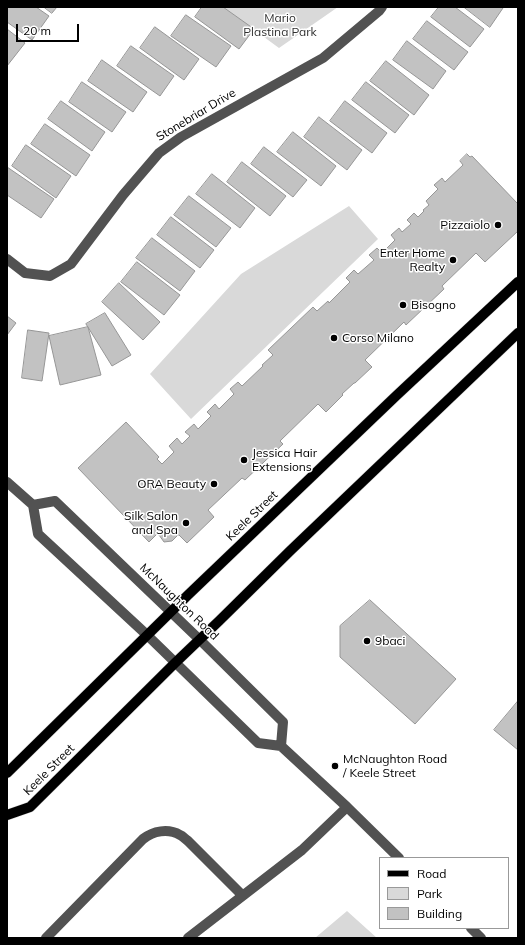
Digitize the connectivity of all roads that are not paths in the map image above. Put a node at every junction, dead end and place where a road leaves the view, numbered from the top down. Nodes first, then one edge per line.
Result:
1 (382, 7) edge
2 (7, 259) edge
3 (518, 282) edge
4 (518, 333) edge
5 (7, 482) edge
6 (33, 505) junction
7 (170, 612) junction
8 (147, 635) junction
9 (200, 640) junction
10 (175, 663) junction
11 (281, 746) junction
12 (7, 773) edge
13 (347, 807) junction
14 (7, 815) edge
15 (398, 857) edge
16 (242, 895) junction
17 (472, 929) edge
18 (46, 938) edge
19 (188, 938) edge
20 (481, 938) edge

1 - 2 street, Stonebriar Drive
3 - 7 main road, Keele Street
4 - 9 main road, Keele Street
5 - 6 street
6 - 7 street, McNaughton Road
6 - 8 street
7 - 8 main road, Keele Street
7 - 9 street, McNaughton Road
8 - 10 street
8 - 12 main road, Keele Street
9 - 10 main road, Keele Street
9 - 11 street, McNaughton Road
10 - 11 street
10 - 14 main road, Keele Street
11 - 13 street
13 - 15 street
13 - 16 street
16 - 18 street
16 - 19 street
17 - 20 street

